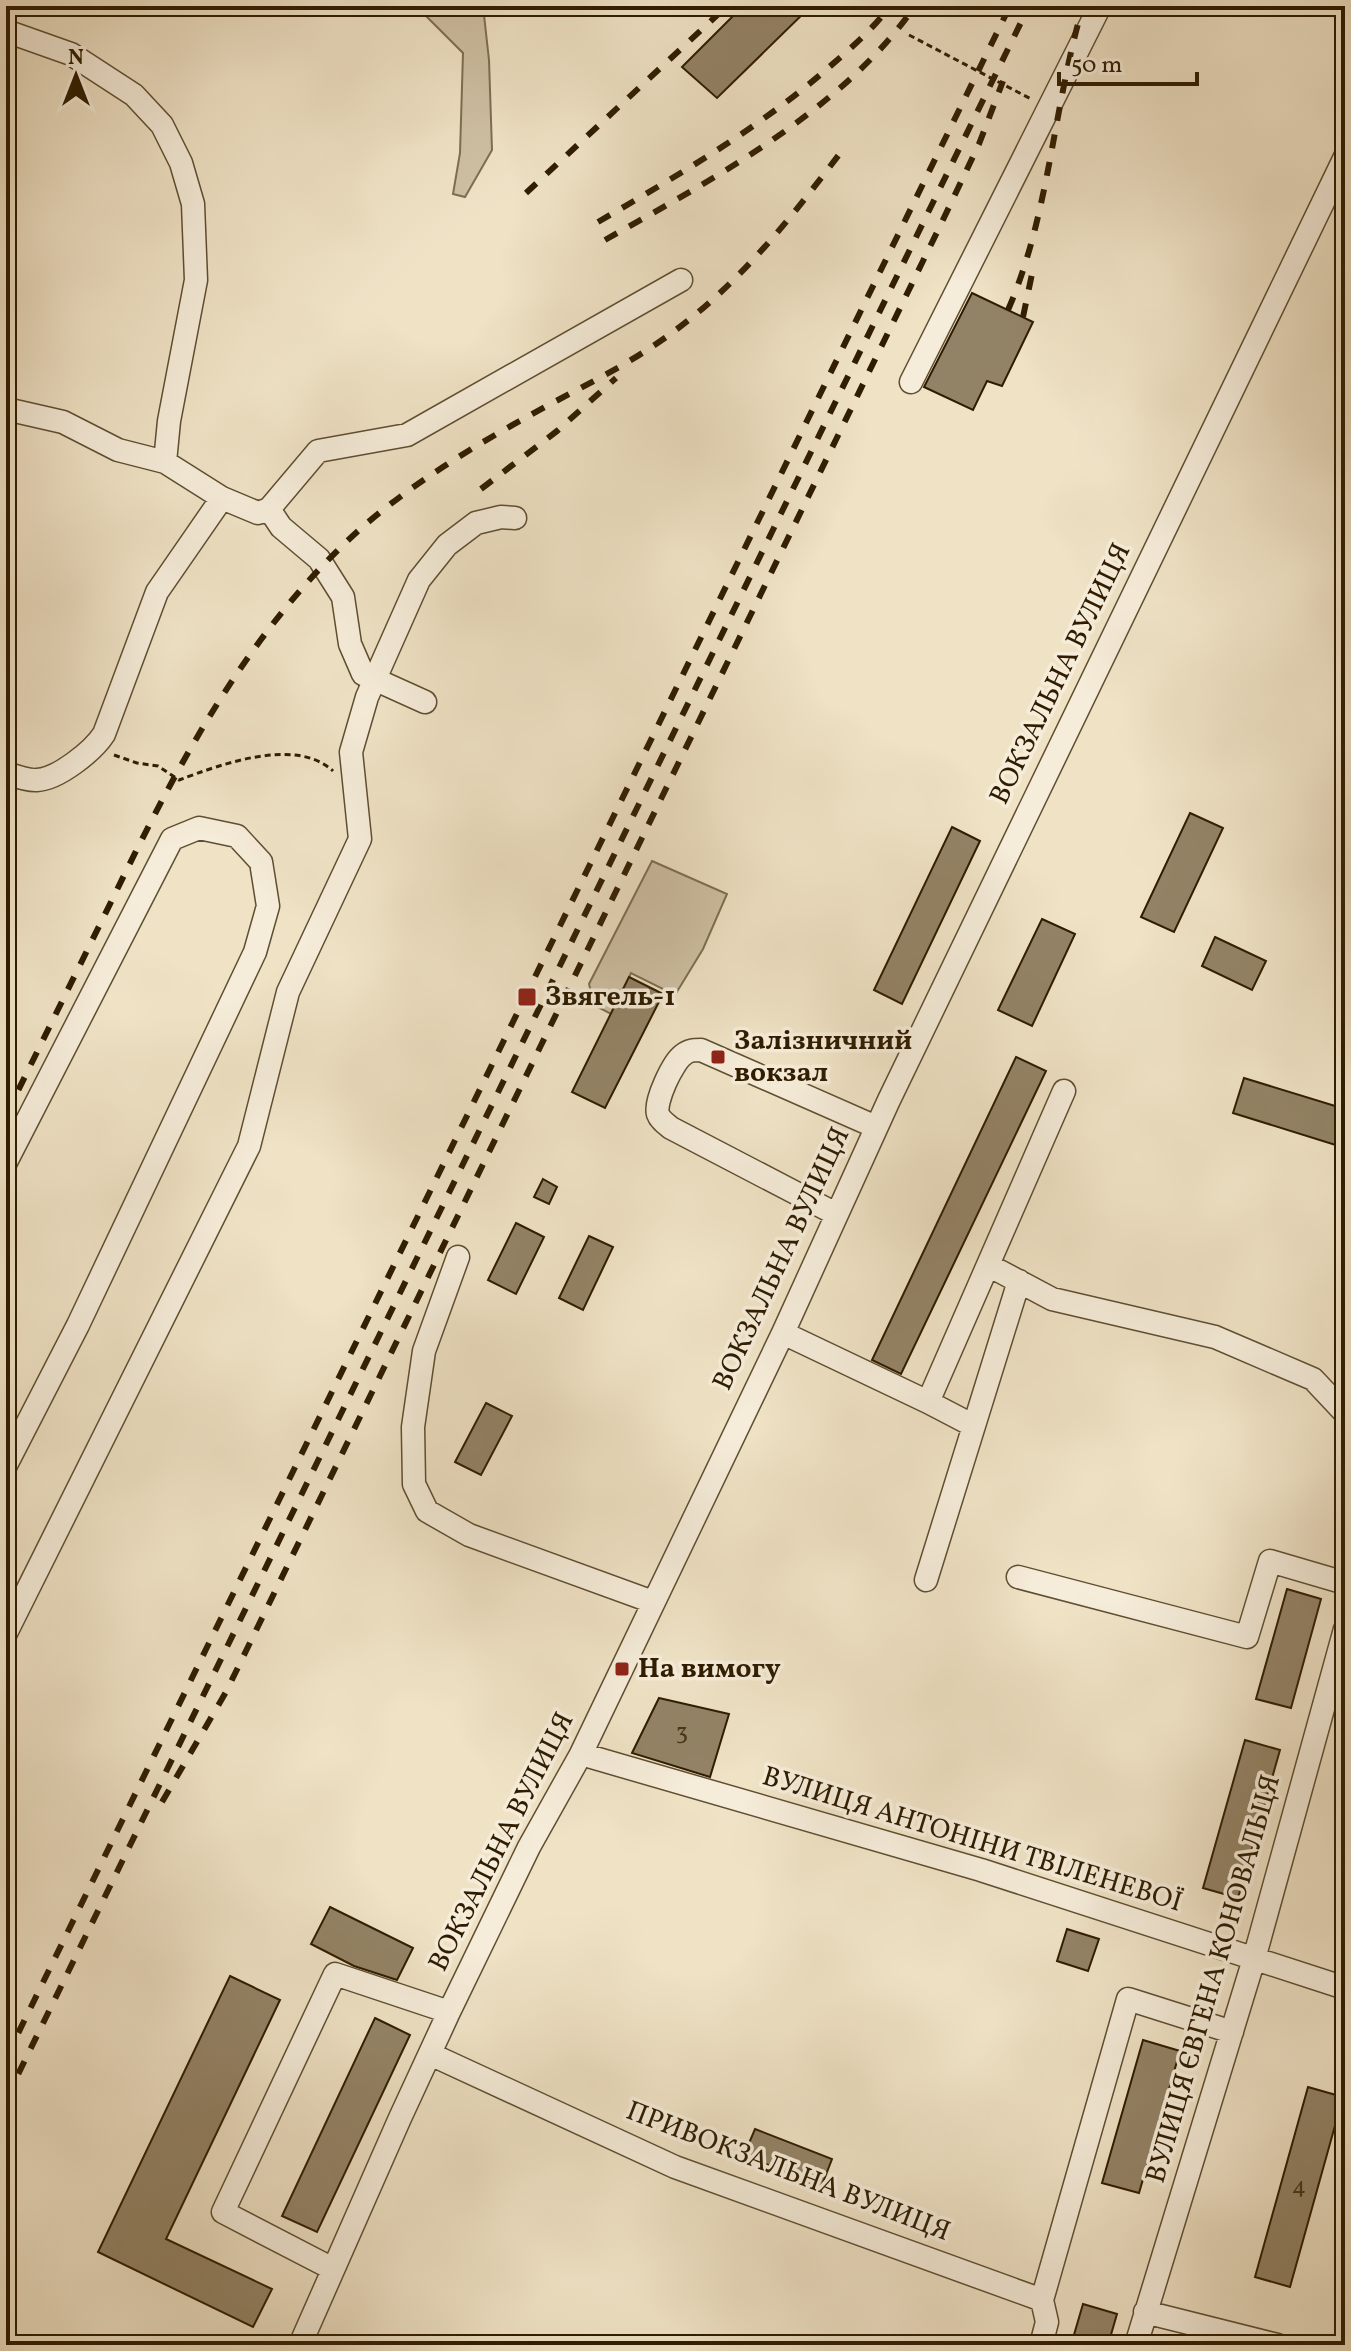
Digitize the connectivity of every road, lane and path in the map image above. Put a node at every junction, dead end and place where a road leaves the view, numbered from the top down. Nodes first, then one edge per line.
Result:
1 (1100, 6) edge
2 (6, 31) edge
3 (909, 35) dead end
4 (1049, 109) junction
5 (1345, 157) edge
6 (681, 280) dead end
7 (911, 382) dead end
8 (6, 409) edge
9 (165, 462) junction
10 (222, 498) junction
11 (269, 509) junction
12 (515, 518) dead end
13 (375, 680) junction
14 (425, 702) dead end
15 (95, 749) junction
16 (6, 773) edge
17 (356, 797) junction
18 (1064, 1091) dead end
19 (876, 1127) junction
20 (6, 1162) edge
21 (836, 1214) junction
22 (458, 1257) dead end
23 (988, 1265) junction
24 (1019, 1281) junction
25 (783, 1333) junction
26 (928, 1402) junction
27 (1345, 1413) edge
28 (974, 1426) junction
29 (6, 1465) edge
30 (1018, 1577) dead end
31 (926, 1580) dead end
32 (1345, 1583) edge
33 (653, 1602) junction
34 (1345, 1629) edge
35 (6, 1633) edge
36 (581, 1754) junction
37 (1254, 1959) junction
38 (1345, 1988) edge
39 (449, 2012) junction
40 (1232, 2032) junction
41 (430, 2054) junction
42 (333, 2269) junction
43 (1042, 2300) junction
44 (1145, 2312) junction
45 (300, 2345) edge
46 (1041, 2345) edge
47 (1136, 2345) edge
48 (1277, 2345) edge

1 - 4 street
2 - 9 street
3 - 4 path
4 - 7 street
5 - 19 street, ВОКЗАЛЬНА ВУЛИЦЯ
6 - 11 street
8 - 9 street
9 - 10 street
10 - 11 street
10 - 15 street
11 - 13 street
12 - 13 street
13 - 14 street
13 - 17 street
15 - 16 street
15 - 17 path
17 - 35 street
18 - 23 street
19 - 21 street, ВОКЗАЛЬНА ВУЛИЦЯ
19 - 21 street
20 - 29 street
21 - 25 street, ВОКЗАЛЬНА ВУЛИЦЯ
22 - 33 street
23 - 24 street
23 - 26 street
24 - 27 street
24 - 28 street
25 - 26 street
25 - 33 street, ВОКЗАЛЬНА ВУЛИЦЯ
26 - 28 street
28 - 31 street
30 - 32 street
33 - 36 street, ВОКЗАЛЬНА ВУЛИЦЯ
34 - 37 street, ВУЛИЦЯ ЄВГЕНА КОНОВАЛЬЦЯ
36 - 37 street, ВУЛИЦЯ АНТОНІНИ ТВІЛЕНЕВОЇ
36 - 39 street, ВОКЗАЛЬНА ВУЛИЦЯ
37 - 38 street, ВУЛИЦЯ АНТОНІНИ ТВІЛЕНЕВОЇ
37 - 40 street, ВУЛИЦЯ ЄВГЕНА КОНОВАЛЬЦЯ
39 - 41 street, ВОКЗАЛЬНА ВУЛИЦЯ
39 - 42 street
40 - 43 street
40 - 44 street, ВУЛИЦЯ ЄВГЕНА КОНОВАЛЬЦЯ
41 - 42 street, ВОКЗАЛЬНА ВУЛИЦЯ
41 - 43 street, ПРИВОКЗАЛЬНА ВУЛИЦЯ
42 - 45 street, ВОКЗАЛЬНА ВУЛИЦЯ
43 - 46 street
44 - 47 street, ВУЛИЦЯ ЄВГЕНА КОНОВАЛЬЦЯ
44 - 48 street

